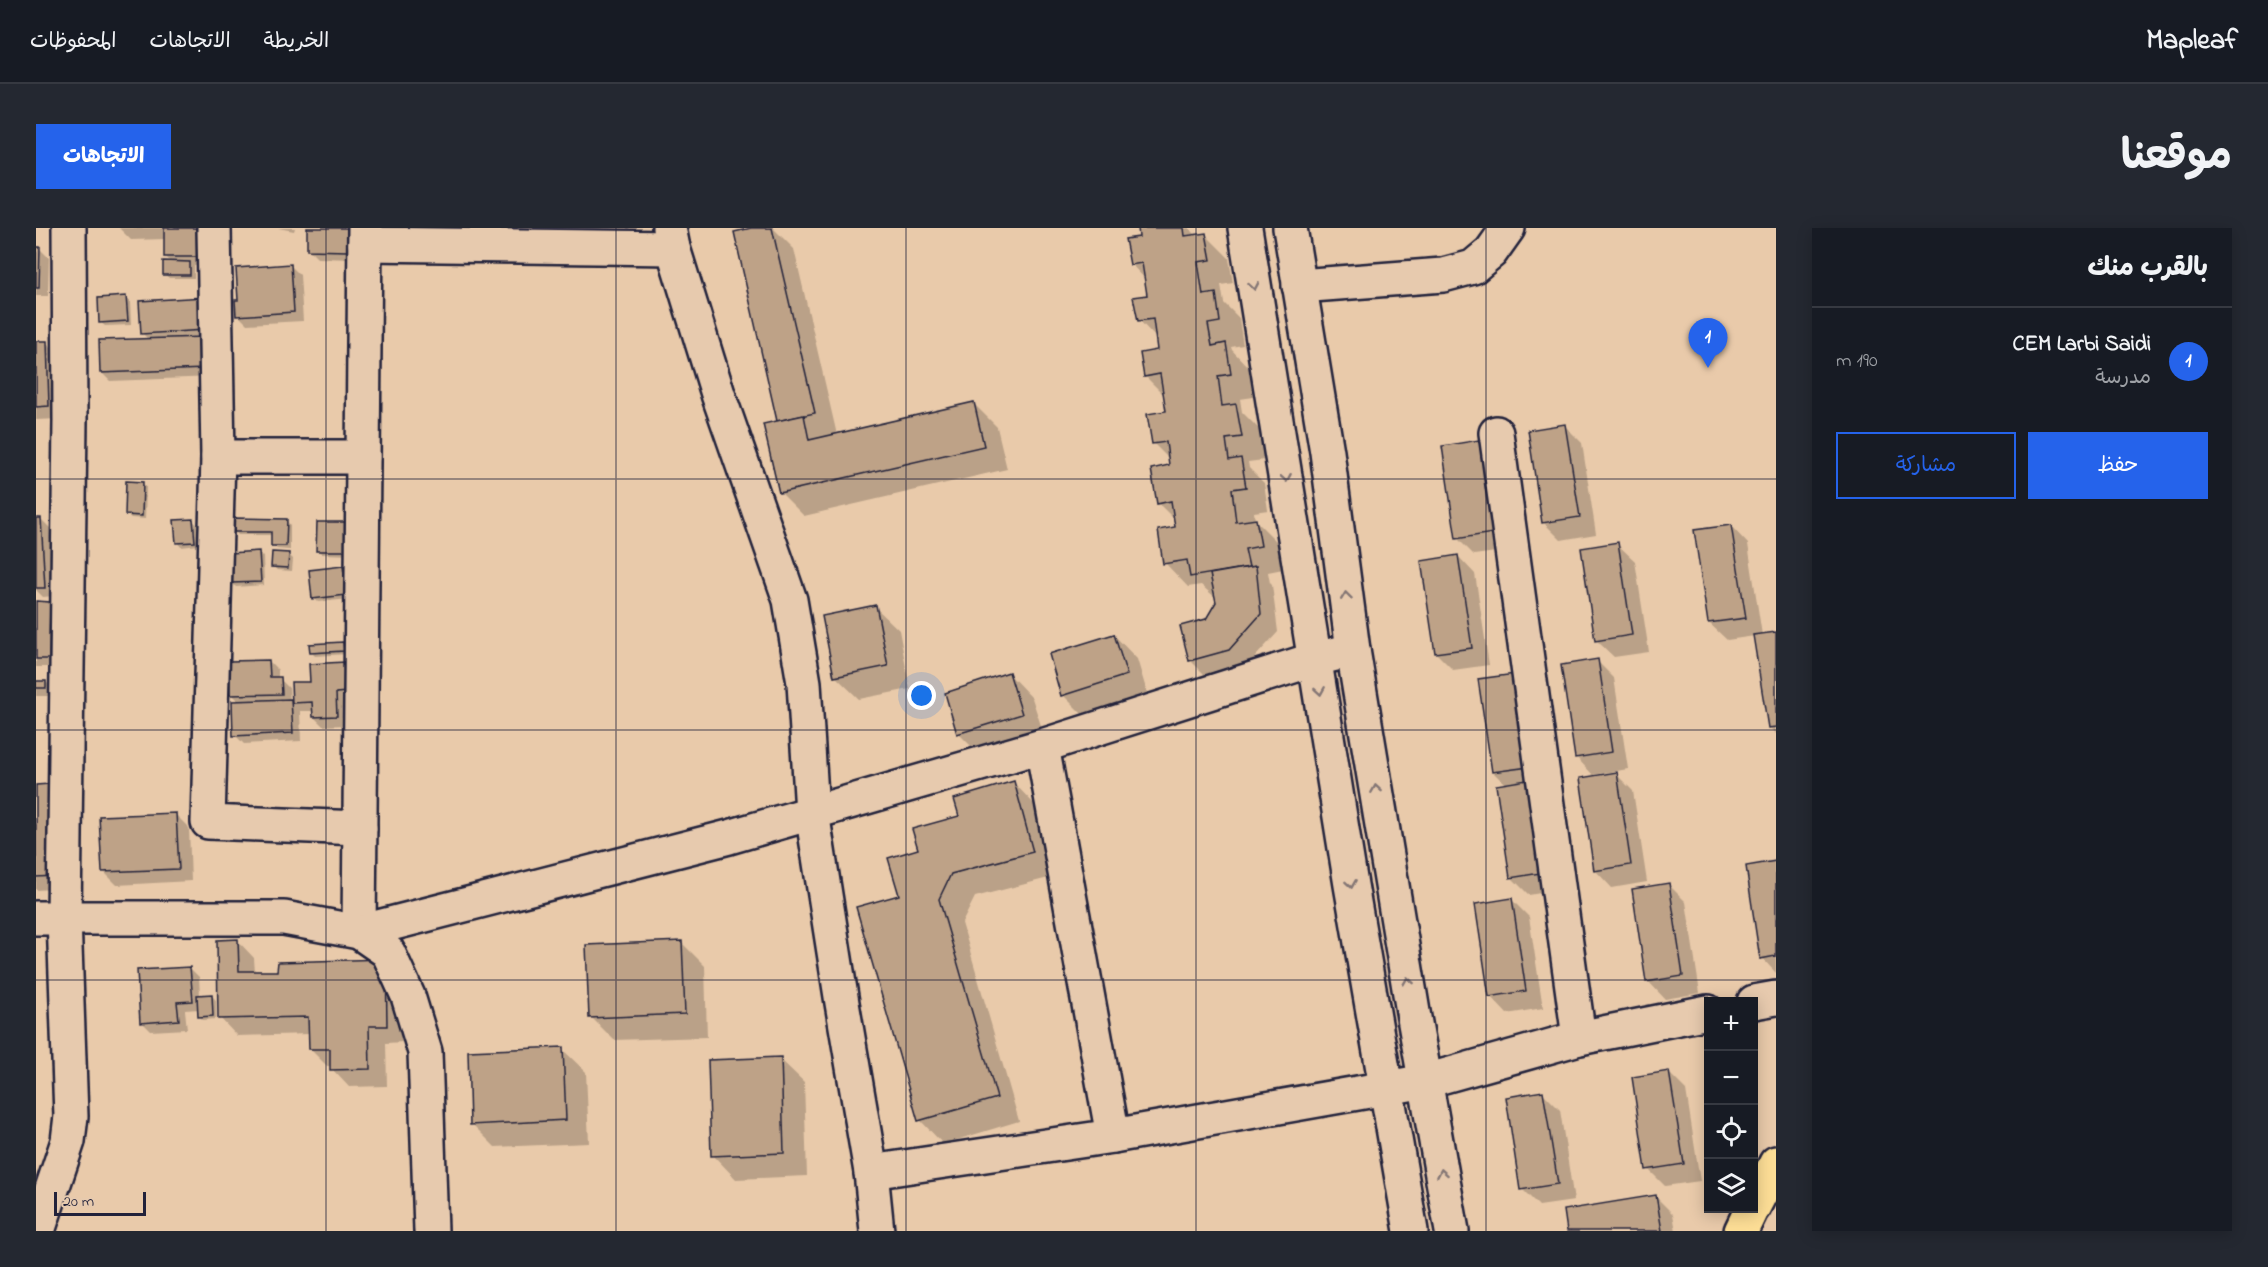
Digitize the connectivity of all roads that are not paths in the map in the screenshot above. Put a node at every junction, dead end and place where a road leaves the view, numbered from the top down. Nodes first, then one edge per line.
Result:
1 (69, 228) edge
2 (214, 228) edge
3 (1245, 228) edge
4 (1290, 228) edge
5 (1508, 228) edge
6 (365, 236) edge
7 (671, 238) edge
8 (1299, 286) junction
9 (1496, 433) dead end
10 (218, 457) junction
11 (363, 457) junction
12 (1353, 650) junction
13 (1315, 659) junction
14 (1042, 746) junction
15 (812, 812) junction
16 (360, 828) junction
17 (50, 918) edge
18 (359, 932) junction
19 (1776, 998) edge
20 (1758, 1001) edge
21 (1704, 1013) edge
22 (1579, 1038) junction
23 (1426, 1081) junction
24 (1386, 1086) junction
25 (1113, 1136) junction
26 (1776, 1163) edge
27 (872, 1172) junction
28 (1758, 1197) edge
29 (1750, 1213) edge
30 (38, 1231) edge
31 (431, 1231) edge
32 (877, 1231) edge
33 (1411, 1231) edge
34 (1452, 1231) edge
35 (1741, 1231) edge

1 - 17 street
2 - 10 street
3 -> 13 street
4 - 8 street
5 - 8 street
6 - 7 street
6 - 11 street
7 - 15 street
12 -> 8 street
9 - 22 street
10 - 11 street
10 - 16 street
11 - 16 street
12 - 13 street
23 -> 12 street
13 - 14 street
13 -> 24 street
14 - 15 street
14 - 25 street
15 - 18 street
15 - 27 street
16 - 18 street
17 - 18 street
17 - 30 street
18 - 31 street
19 - 20 street
21 - 22 street
22 - 23 street
23 - 24 street
34 -> 23 street
24 - 25 street
24 - 33 street
25 - 27 street
26 - 28 main road
27 - 32 street
29 - 35 main road

